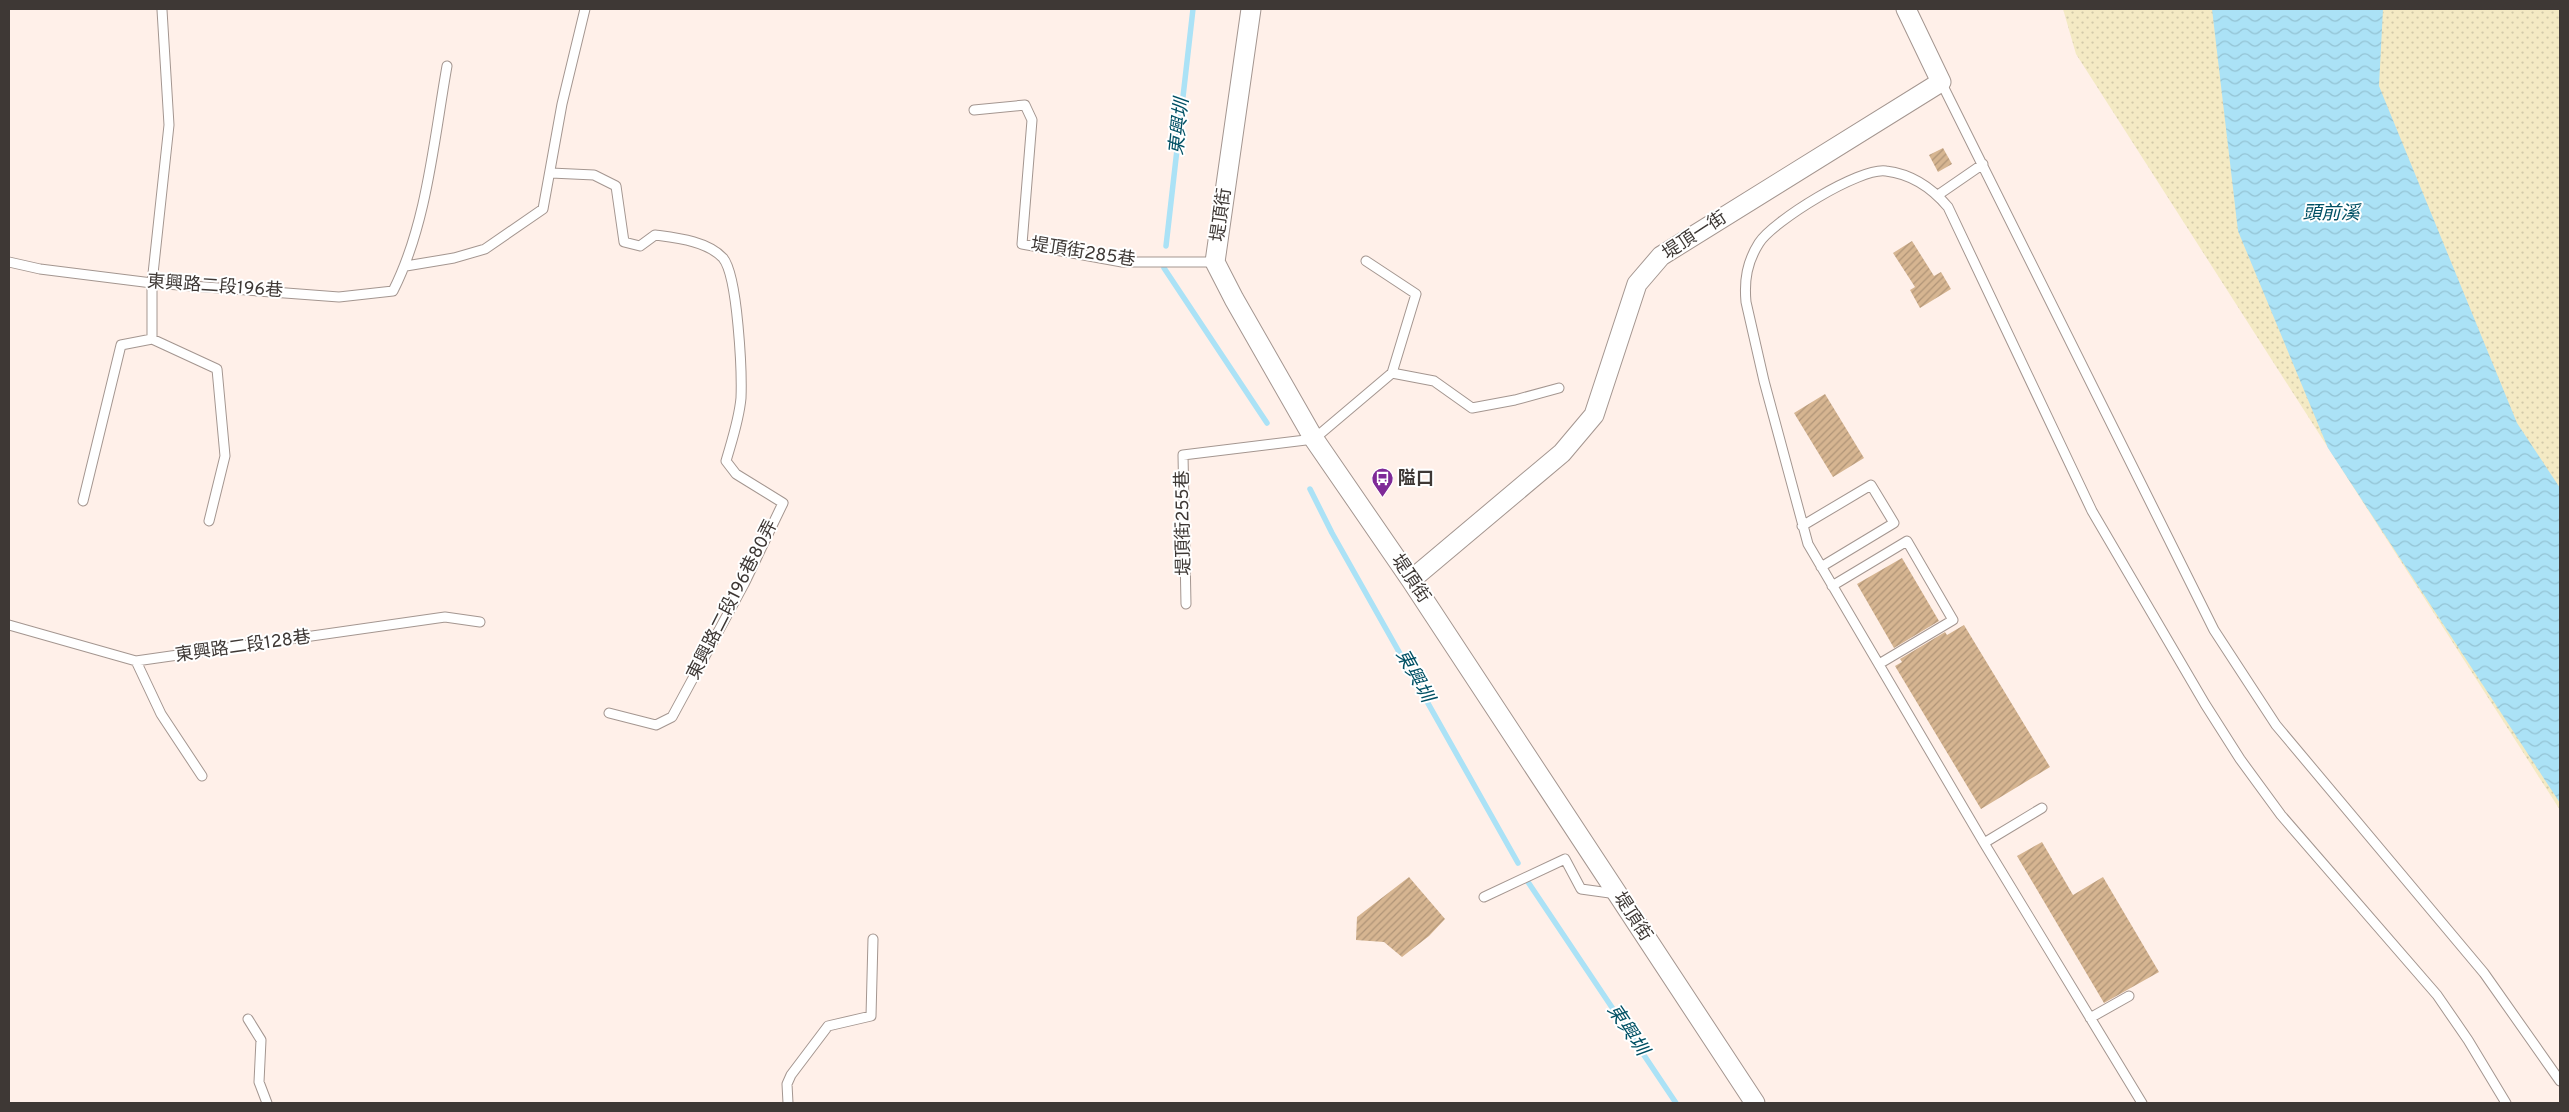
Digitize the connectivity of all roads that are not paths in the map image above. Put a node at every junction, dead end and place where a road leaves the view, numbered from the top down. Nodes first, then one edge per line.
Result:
1 (586, 9) edge
2 (1251, 9) edge
3 (1906, 9) edge
4 (162, 10) edge
5 (448, 66) dead end
6 (1941, 82) junction
7 (974, 110) dead end
8 (1983, 164) junction
9 (551, 173) junction
10 (1938, 195) junction
11 (1366, 261) dead end
12 (9, 262) edge
13 (1216, 262) junction
14 (406, 266) junction
15 (152, 283) junction
16 (152, 339) junction
17 (1392, 374) junction
18 (1559, 388) dead end
19 (1314, 439) junction
20 (84, 501) dead end
21 (210, 521) dead end
22 (1802, 526) junction
23 (1821, 567) junction
24 (1411, 580) junction
25 (1832, 586) junction
26 (1186, 604) dead end
27 (480, 622) dead end
28 (9, 625) edge
29 (136, 661) junction
30 (1879, 664) junction
31 (609, 712) dead end
32 (202, 776) dead end
33 (2042, 808) dead end
34 (1984, 843) junction
35 (1617, 894) junction
36 (1484, 897) dead end
37 (873, 939) dead end
38 (2129, 996) dead end
39 (2090, 1018) junction
40 (248, 1020) dead end
41 (2560, 1081) edge
42 (267, 1103) edge
43 (788, 1103) edge
44 (1755, 1103) edge
45 (2142, 1103) edge
46 (2506, 1103) edge

1 - 9 lane
2 - 13 street, 堤頂街
3 - 6 street
4 - 15 lane
5 - 14 lane, 東興路二段196巷
6 - 8 lane
6 - 24 street, 堤頂一街
7 - 13 lane, 堤頂街285巷
8 - 10 lane
8 - 41 lane
9 - 14 lane
9 - 31 lane, 東興路二段196巷80弄
10 - 22 lane
10 - 46 lane
11 - 17 lane
12 - 15 lane, 東興路二段196巷
13 - 19 street, 堤頂街
14 - 15 lane, 東興路二段196巷
15 - 16 lane
16 - 20 lane
16 - 21 lane
17 - 18 lane
17 - 19 lane
19 - 24 street, 堤頂街
19 - 26 lane, 堤頂街255巷
22 - 23 lane
22 - 23 lane
23 - 25 lane
24 - 35 street, 堤頂街
25 - 30 lane
25 - 30 lane
27 - 29 lane, 東興路二段128巷
28 - 29 lane, 東興路二段128巷
29 - 32 lane
30 - 34 lane
33 - 34 lane
34 - 39 lane
35 - 36 lane
35 - 44 street, 堤頂街
37 - 43 lane
38 - 39 lane
39 - 45 lane
40 - 42 lane

